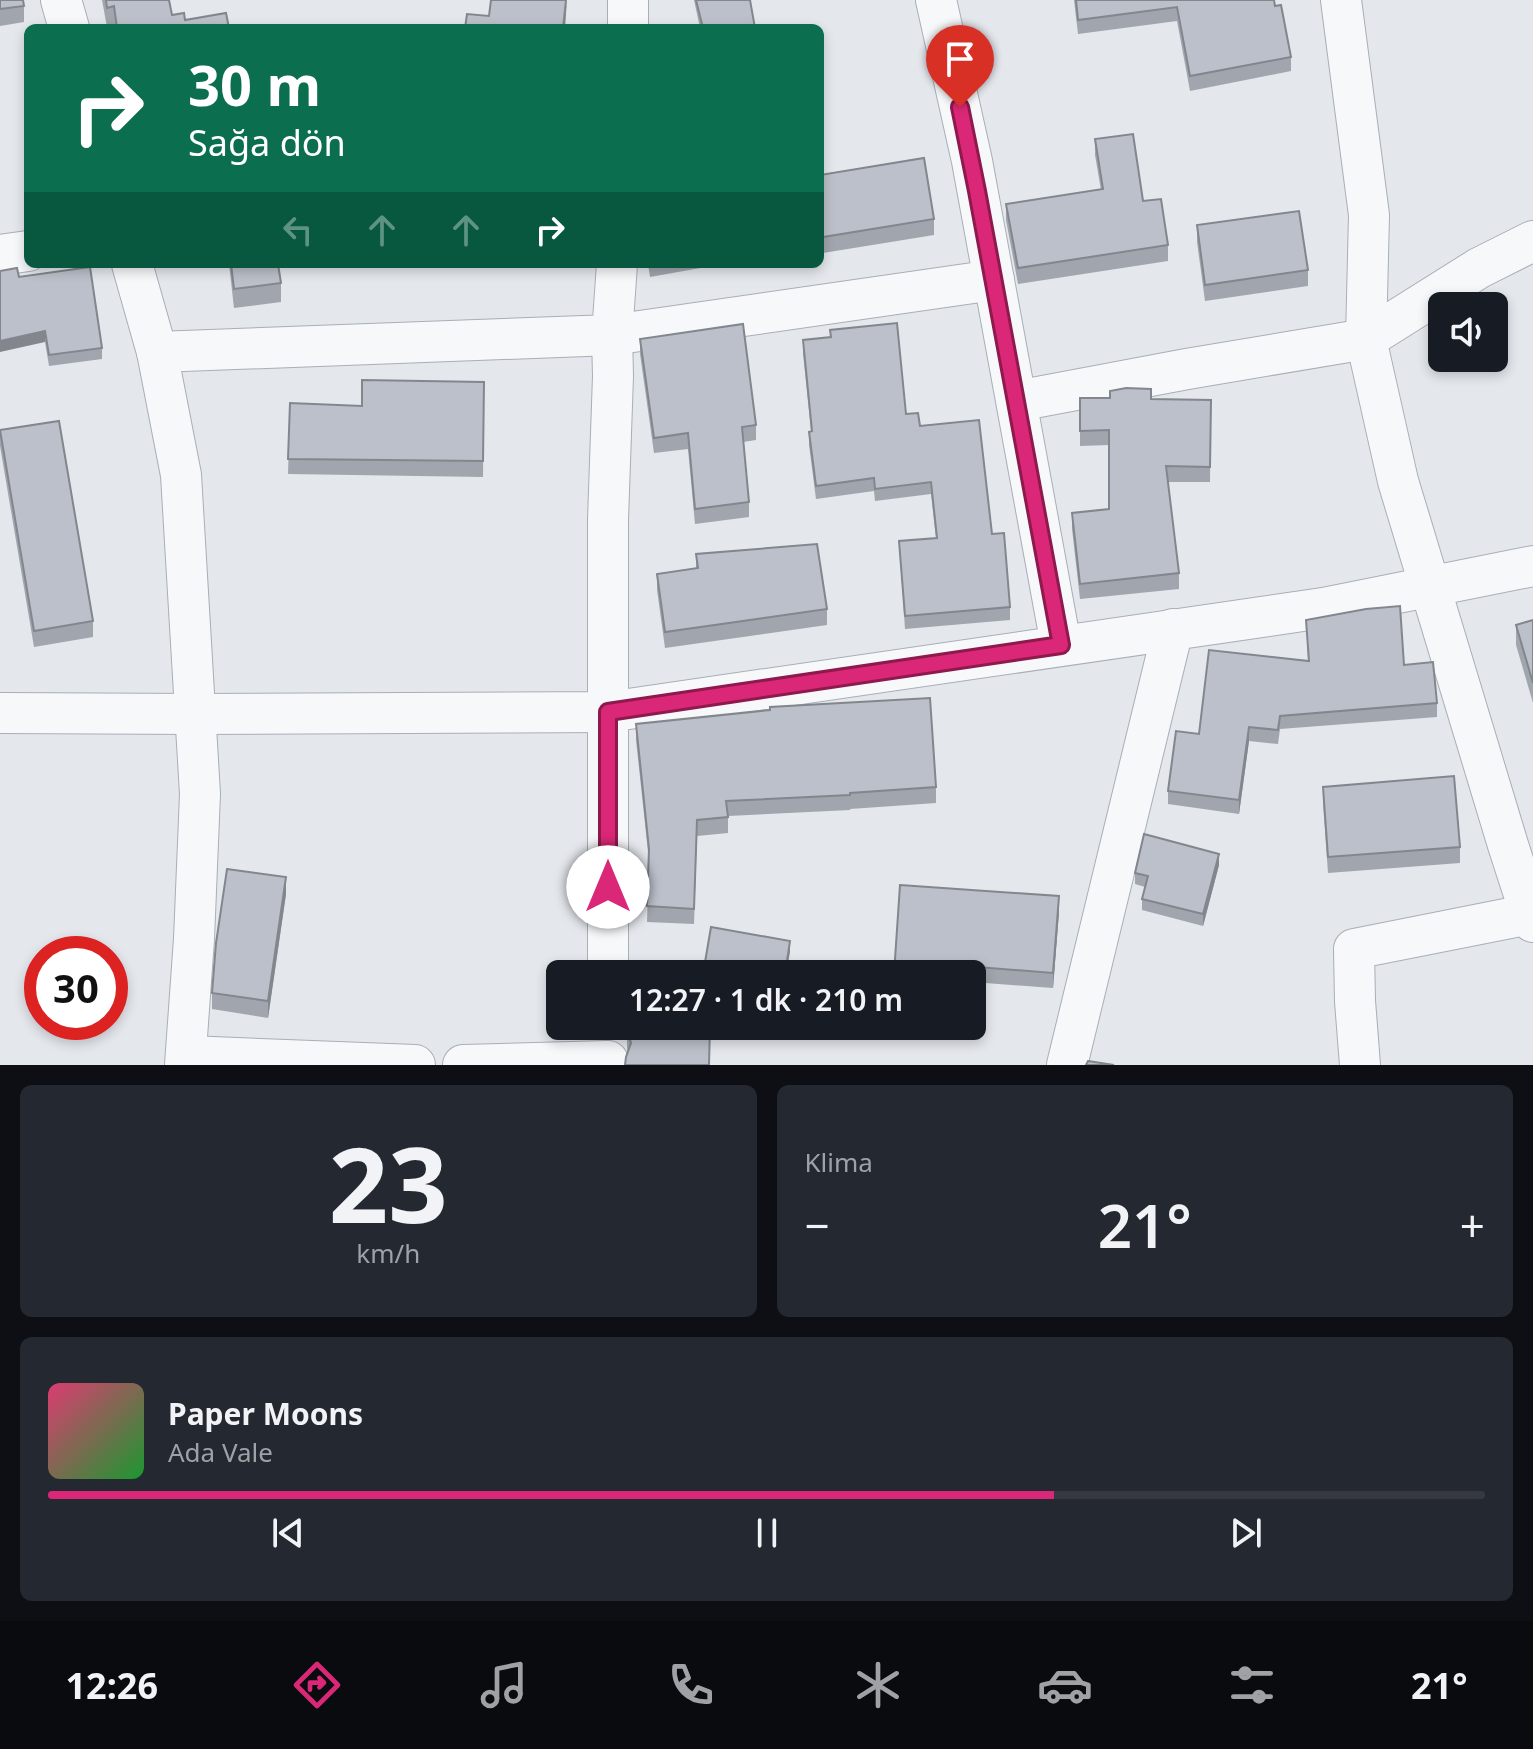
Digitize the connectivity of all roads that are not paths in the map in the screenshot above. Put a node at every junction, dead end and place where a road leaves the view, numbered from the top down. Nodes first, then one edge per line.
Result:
1 (61, 0) edge
2 (628, 0) edge
3 (936, 0) edge
4 (1341, 0) edge
5 (68, 24) edge
6 (628, 24) edge
7 (1533, 241) edge
8 (24, 252) edge
9 (0, 255) edge
10 (133, 268) edge
11 (617, 268) edge
12 (994, 280) junction
13 (612, 335) junction
14 (1366, 339) junction
15 (157, 352) junction
16 (1017, 401) junction
17 (1533, 566) edge
18 (1431, 588) junction
19 (1173, 629) junction
20 (1061, 645) junction
21 (608, 712) junction
22 (0, 713) edge
23 (196, 714) junction
24 (1532, 918) edge
25 (608, 960) edge
26 (608, 1051) edge
27 (186, 1061) edge
28 (415, 1065) edge
29 (463, 1065) edge
30 (1067, 1065) edge
31 (1360, 1065) edge

1 - 5 street
2 - 6 street
3 - 12 street
4 - 14 street
7 - 14 street
8 - 9 street
10 - 15 street
11 - 13 street
12 - 13 street
12 - 16 street
13 - 15 street
13 - 21 street
14 - 16 street
14 - 18 street
15 - 23 street
16 - 20 street
17 - 18 street
18 - 19 street
18 - 24 street
19 - 20 street
19 - 30 street
20 - 21 street
21 - 23 street
21 - 25 street
22 - 23 street
23 - 27 street
24 - 31 street
26 - 29 street
27 - 28 street

